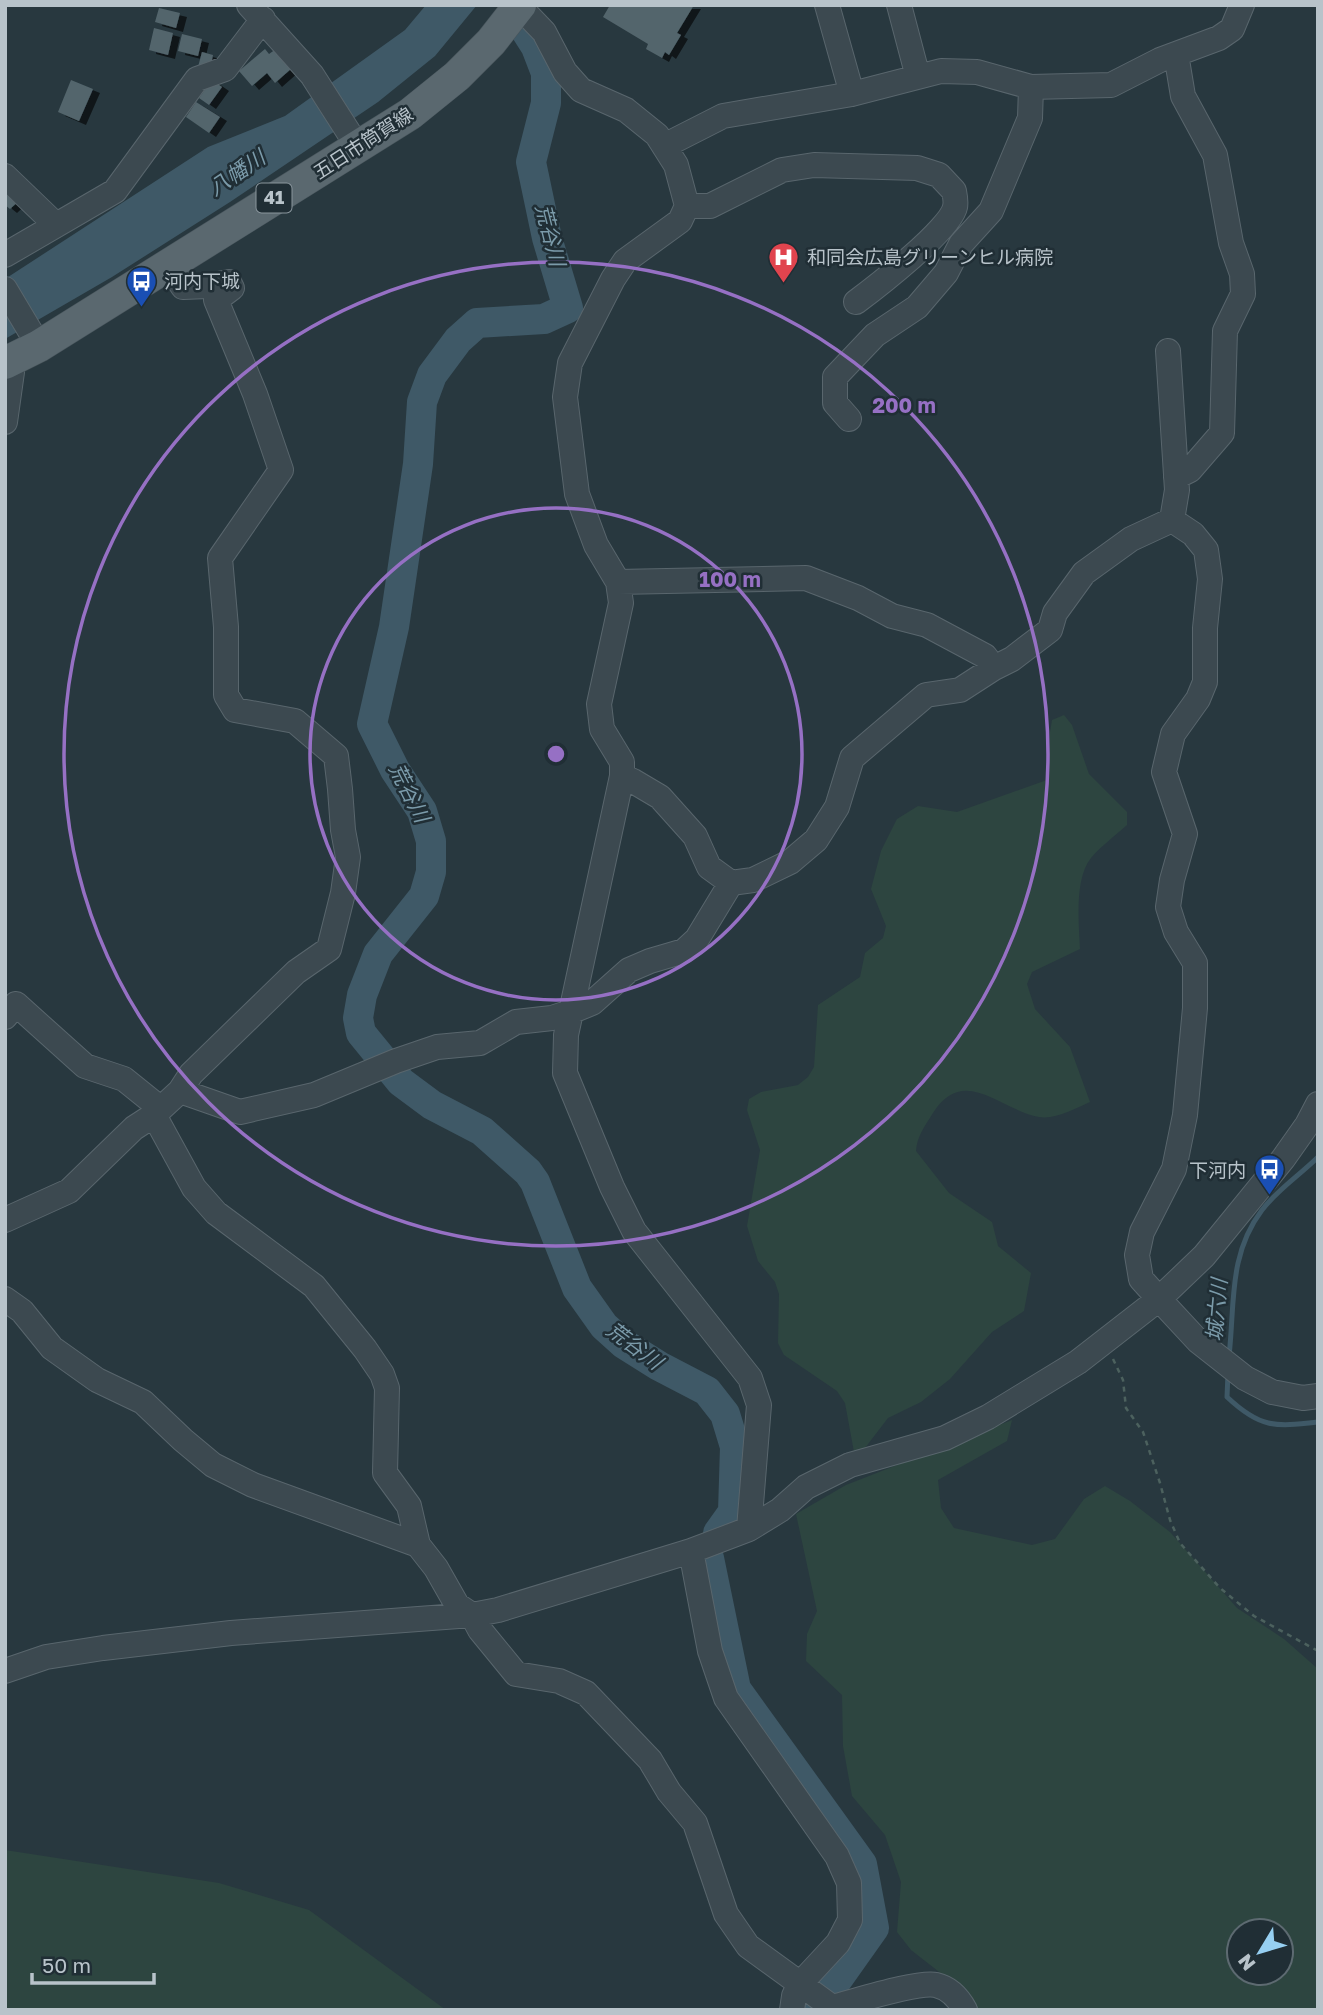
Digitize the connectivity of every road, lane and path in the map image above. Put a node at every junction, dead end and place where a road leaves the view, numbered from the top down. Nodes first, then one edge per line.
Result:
1 (827, 5) edge
2 (899, 5) edge
3 (1242, 5) edge
4 (519, 6) edge
5 (256, 12) edge
6 (1176, 54) junction
7 (918, 77) junction
8 (1031, 88) junction
9 (852, 94) junction
10 (355, 143) junction
11 (664, 146) junction
12 (5, 176) edge
13 (687, 206) junction
14 (56, 225) junction
15 (5, 255) edge
16 (168, 265) junction
17 (5, 289) edge
18 (856, 302) dead end
19 (1168, 351) dead end
20 (20, 356) edge
21 (849, 419) dead end
22 (5, 422) edge
23 (1176, 477) junction
24 (1172, 520) junction
25 (618, 582) junction
26 (994, 668) junction
27 (622, 776) junction
28 (731, 883) junction
29 (570, 1012) junction
30 (5, 1017) edge
31 (180, 1091) junction
32 (1318, 1104) edge
33 (157, 1111) junction
34 (5, 1220) edge
35 (5, 1299) edge
36 (1159, 1299) junction
37 (1103, 1341) junction
38 (1318, 1396) edge
39 (749, 1529) junction
40 (418, 1545) junction
41 (691, 1551) junction
42 (472, 1615) junction
43 (1318, 1651) edge
44 (5, 1671) edge
45 (799, 1995) edge
46 (965, 2010) edge

1 - 9 street
2 - 7 street
3 - 6 street
4 - 10 main road, 五日市筒賀線 / 41
4 - 11 street
5 - 10 street
5 - 14 street
6 - 8 street
6 - 23 street
7 - 8 street
7 - 9 street
8 - 21 street
9 - 11 street
10 - 16 main road, 五日市筒賀線 / 41
11 - 13 street
12 - 14 street
13 - 18 street
13 - 25 street
14 - 15 street
16 - 20 main road, 五日市筒賀線 / 41
16 - 31 street
17 - 20 street
19 - 23 street
20 - 22 street
23 - 24 street
24 - 26 street
24 - 36 street
25 - 26 street
25 - 27 street
26 - 28 street
27 - 28 street
27 - 29 street
28 - 29 street
29 - 31 street
29 - 39 street
30 - 33 street
31 - 33 street
32 - 36 street
33 - 34 street
33 - 40 street
35 - 40 street
36 - 37 street
36 - 38 street
37 - 39 street
37 - 43 path
39 - 41 street
40 - 42 street
41 - 42 street
41 - 45 street
42 - 44 street
42 - 45 street
45 - 46 street

